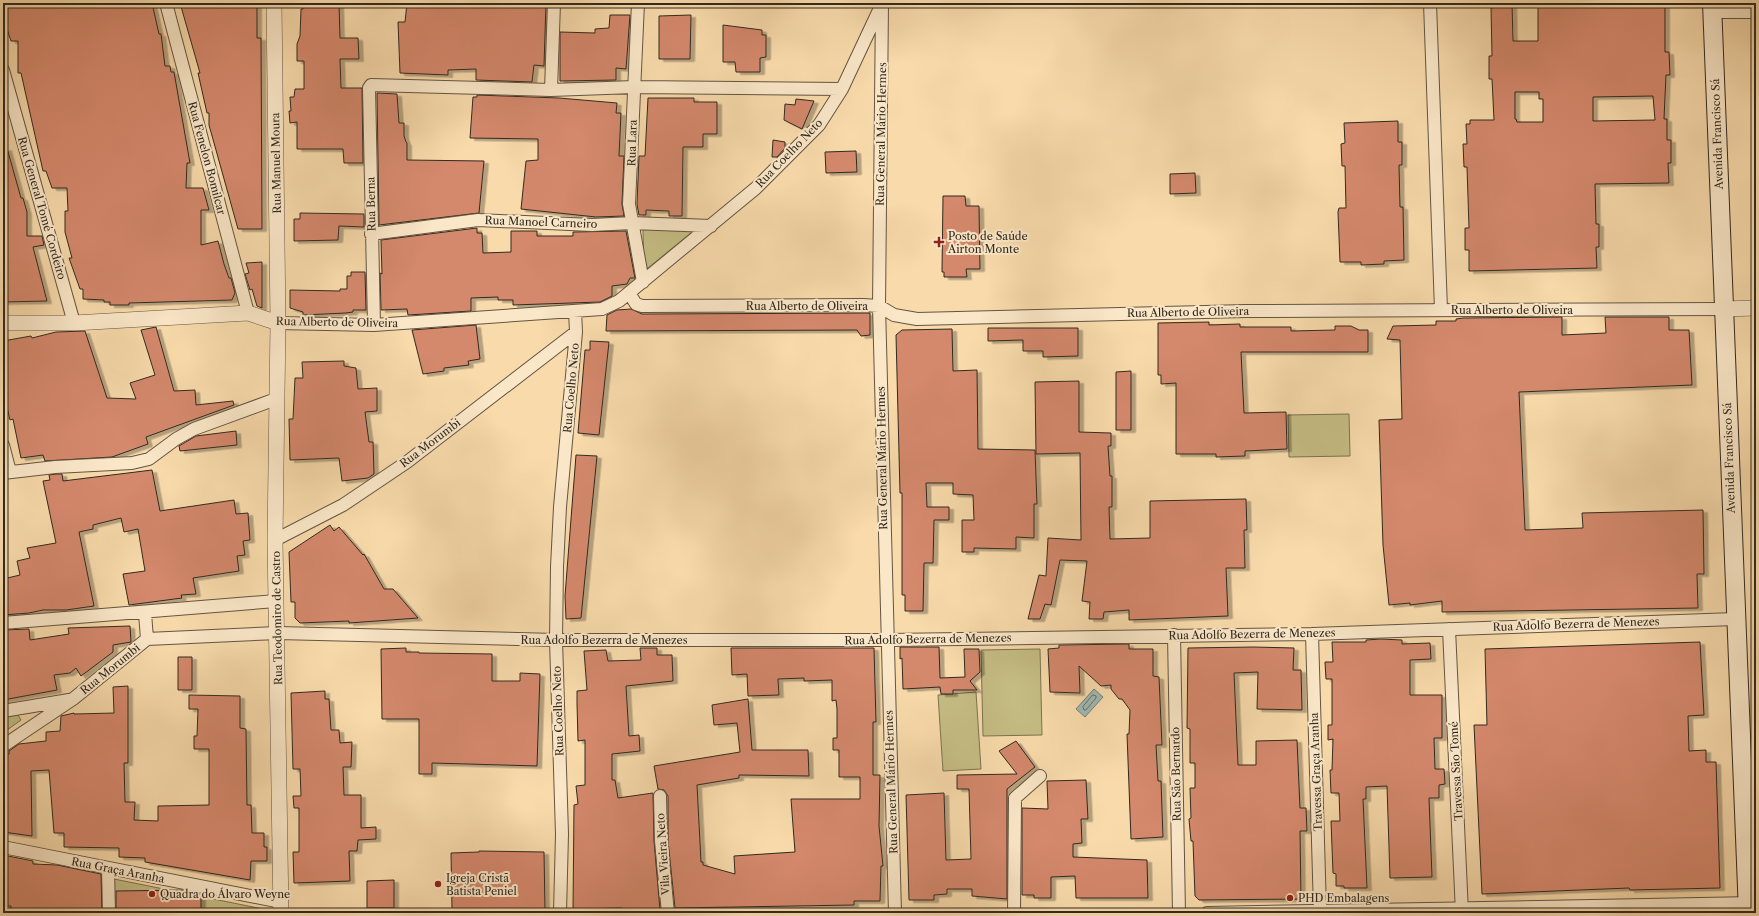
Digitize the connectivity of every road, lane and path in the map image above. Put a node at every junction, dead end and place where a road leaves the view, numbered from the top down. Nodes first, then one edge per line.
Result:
1 (166, 3) edge
2 (274, 3) edge
3 (554, 3) edge
4 (638, 3) edge
5 (882, 3) edge
6 (1430, 3) edge
7 (1712, 8) edge
8 (1756, 12) edge
9 (3, 70) edge
10 (634, 87) junction
11 (551, 90) junction
12 (842, 90) junction
13 (632, 223) junction
14 (711, 226) junction
15 (371, 234) junction
16 (642, 282) junction
17 (629, 293) junction
18 (879, 306) junction
19 (1756, 308) edge
20 (1723, 309) junction
21 (1441, 310) junction
22 (575, 311) junction
23 (248, 313) junction
24 (3, 323) edge
25 (74, 323) junction
26 (278, 323) junction
27 (374, 325) junction
28 (576, 332) junction
29 (276, 399) junction
30 (3, 446) edge
31 (7, 473) edge
32 (275, 540) junction
33 (276, 601) junction
34 (145, 613) junction
35 (1735, 619) junction
36 (3, 623) edge
37 (1449, 629) junction
38 (278, 633) junction
39 (1312, 634) junction
40 (1174, 635) junction
41 (147, 639) junction
42 (556, 640) junction
43 (887, 640) junction
44 (73, 699) junction
45 (3, 711) edge
46 (3, 746) edge
47 (1040, 776) dead end
48 (660, 796) dead end
49 (1750, 820) edge
50 (3, 848) edge
51 (108, 868) junction
52 (1751, 906) edge
53 (281, 907) edge
54 (1320, 910) junction
55 (1462, 910) edge
56 (109, 913) edge
57 (560, 913) edge
58 (668, 913) edge
59 (896, 913) edge
60 (1014, 913) edge
61 (1179, 913) edge
62 (1207, 913) edge

1 - 23 street, Rua Fenelon Bomilcar
2 - 26 street, Rua Manuel Moura
3 - 11 street
4 - 10 street, Rua Lara
5 - 12 street, Rua Coelho Neto
5 - 18 street, Rua General Mário Hermes
6 - 21 street
7 - 8 street
7 - 20 main road, Avenida Francisco Sá
9 - 25 street, Rua General Tomé Cordeiro
10 - 11 street
10 - 12 street
10 - 13 street, Rua Lara
11 - 15 street, Rua Berna
12 - 14 street, Rua Coelho Neto
13 - 14 street, Rua Manoel Carneiro
13 - 15 street, Rua Manoel Carneiro
13 - 16 street, Rua Lara
14 - 16 street, Rua Coelho Neto
15 - 27 street, Rua Berna
16 - 17 street, Rua Coelho Neto
17 - 18 street, Rua Alberto de Oliveira
17 - 22 street, Rua Coelho Neto
18 - 21 street, Rua Alberto de Oliveira
18 - 43 street, Rua General Mário Hermes
19 - 20 street, Rua Alberto de Oliveira
20 - 21 street, Rua Alberto de Oliveira
20 - 35 main road, Avenida Francisco Sá
22 - 27 street, Rua Alberto de Oliveira
22 - 28 street, Rua Coelho Neto
23 - 25 street, Rua Alberto de Oliveira
23 - 26 street, Rua Alberto de Oliveira
24 - 25 street, Rua Alberto de Oliveira
26 - 27 street, Rua Alberto de Oliveira
26 - 29 street, Rua Teodomiro de Castro
28 - 32 street, Rua Morumbi
28 - 42 street, Rua Coelho Neto
29 - 31 street
29 - 32 street, Rua Teodomiro de Castro
30 - 31 street
32 - 33 street, Rua Teodomiro de Castro
33 - 34 street
33 - 38 street, Rua Teodomiro de Castro
34 - 36 street
34 - 41 street
35 - 37 street, Rua Adolfo Bezerra de Menezes
35 - 49 main road, Avenida Francisco Sá
37 - 39 street, Rua Adolfo Bezerra de Menezes
37 - 55 street, Travessa São Tomé
38 - 41 street, Rua Adolfo Bezerra de Menezes
38 - 42 street, Rua Adolfo Bezerra de Menezes
38 - 53 street, Rua Teodomiro de Castro
39 - 40 street, Rua Adolfo Bezerra de Menezes
39 - 54 street, Travessa Graça Aranha
40 - 43 street, Rua Adolfo Bezerra de Menezes
40 - 61 street, Rua São Bernardo
41 - 44 street, Rua Morumbi
42 - 43 street, Rua Adolfo Bezerra de Menezes
42 - 57 street, Rua Coelho Neto
43 - 59 street, Rua General Mário Hermes
44 - 45 street, Rua Morumbi
44 - 46 street, Rua Morumbi
47 - 60 street
48 - 58 street, Vila Vieira Neto
49 - 52 main road, Avenida Francisco Sá
50 - 51 street, Rua Graça Aranha
51 - 53 street, Rua Graça Aranha
51 - 56 street
52 - 55 street
54 - 55 street
54 - 62 street

